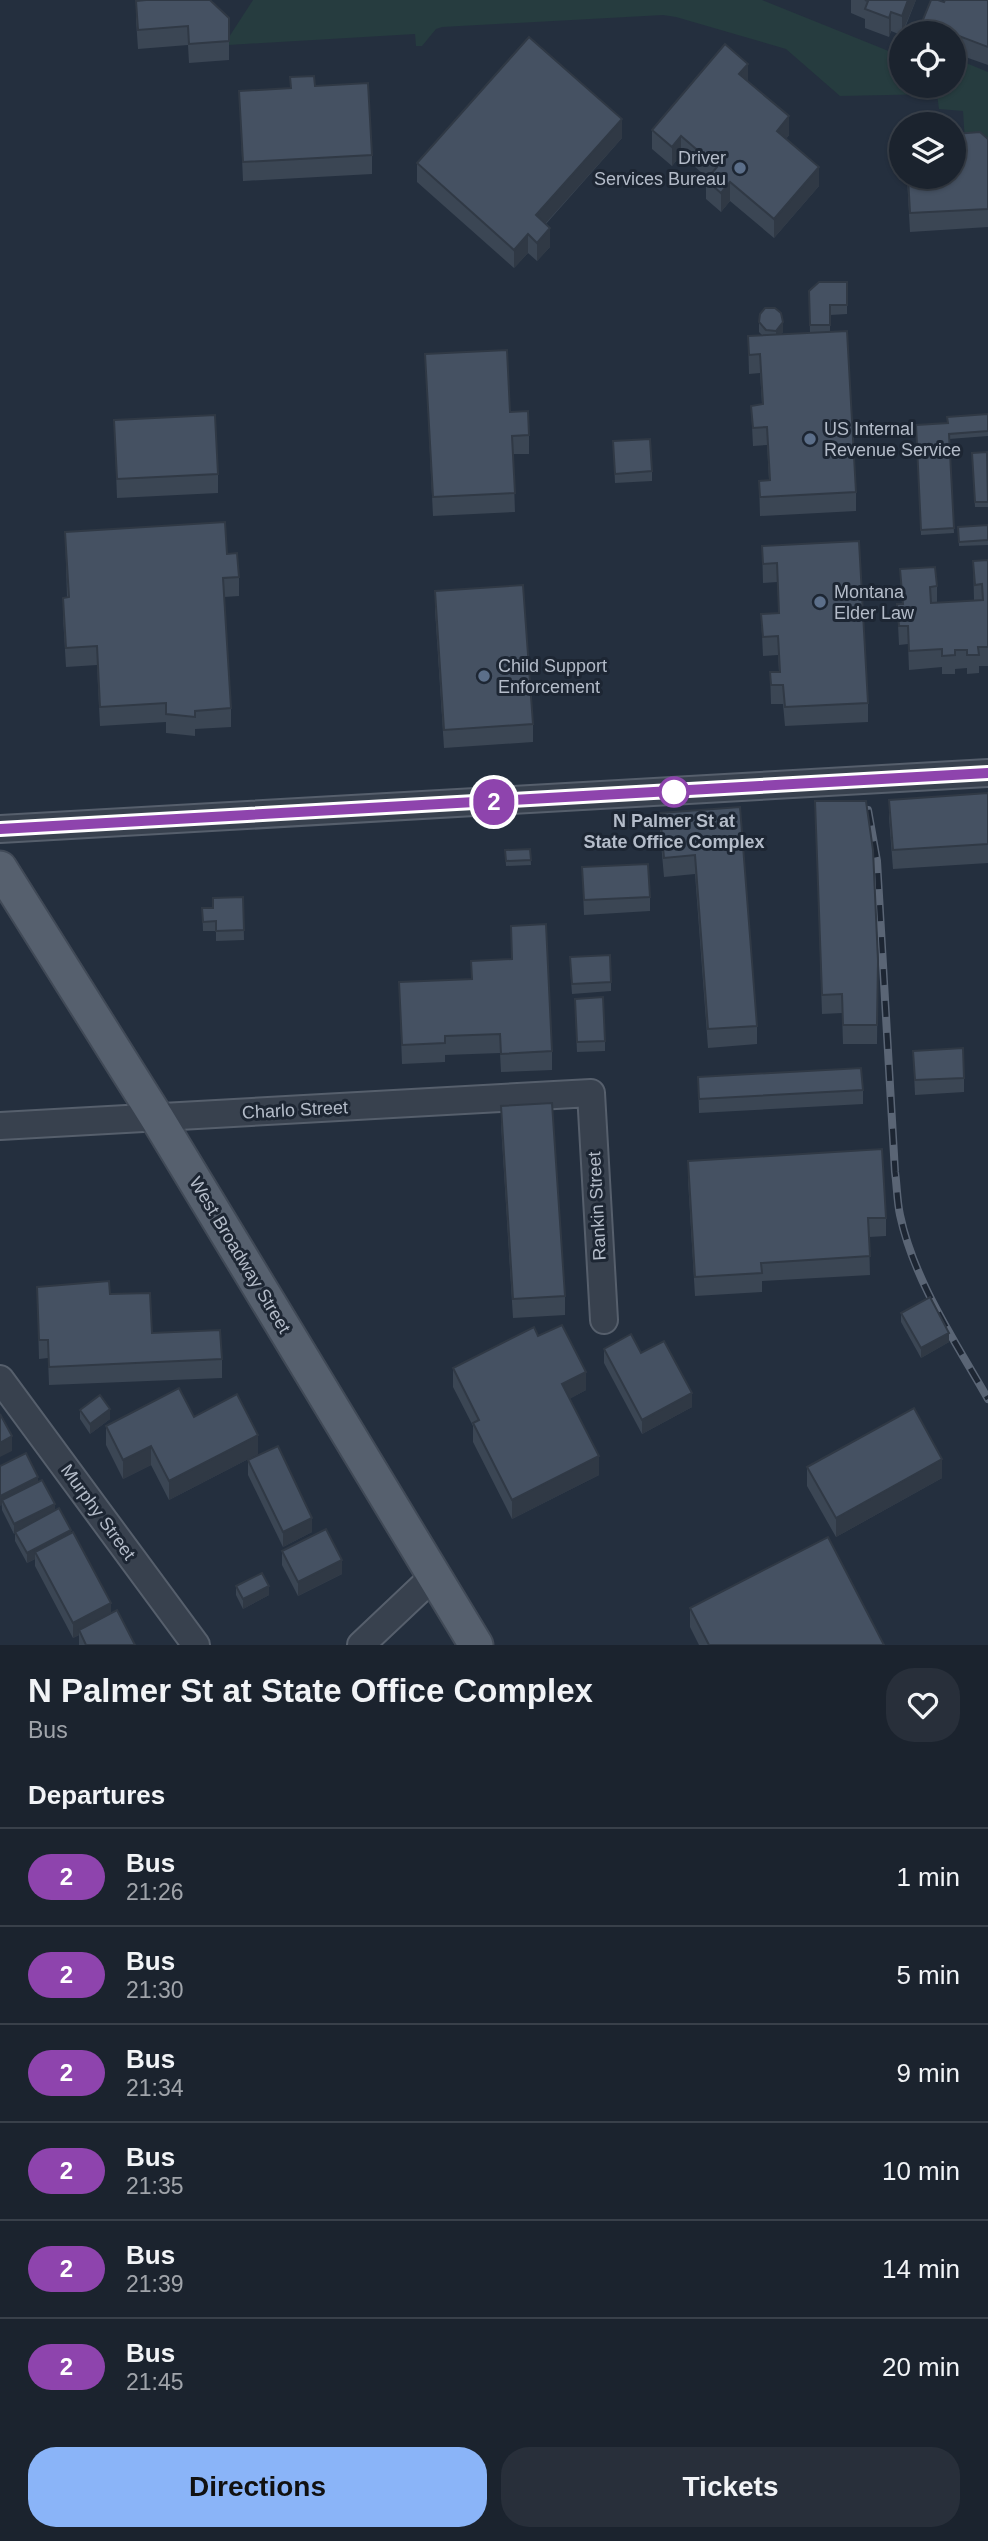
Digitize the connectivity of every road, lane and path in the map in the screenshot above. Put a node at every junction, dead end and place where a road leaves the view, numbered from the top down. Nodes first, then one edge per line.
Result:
1 (988, 773) edge
2 (0, 830) edge
3 (0, 868) edge
4 (591, 1093) joint
5 (157, 1118) junction
6 (0, 1126) edge
7 (604, 1320) dead end
8 (0, 1379) edge
9 (434, 1576) junction
10 (196, 1645) edge
11 (361, 1645) edge
12 (476, 1645) edge

1 - 2 street
3 - 5 main road, West Broadway Street
4 - 5 street, Charlo Street
4 - 7 street, Rankin Street
5 - 6 street, Charlo Street
5 - 9 main road, West Broadway Street
8 - 10 street, Murphy Street
9 - 11 street
9 - 12 main road, West Broadway Street

